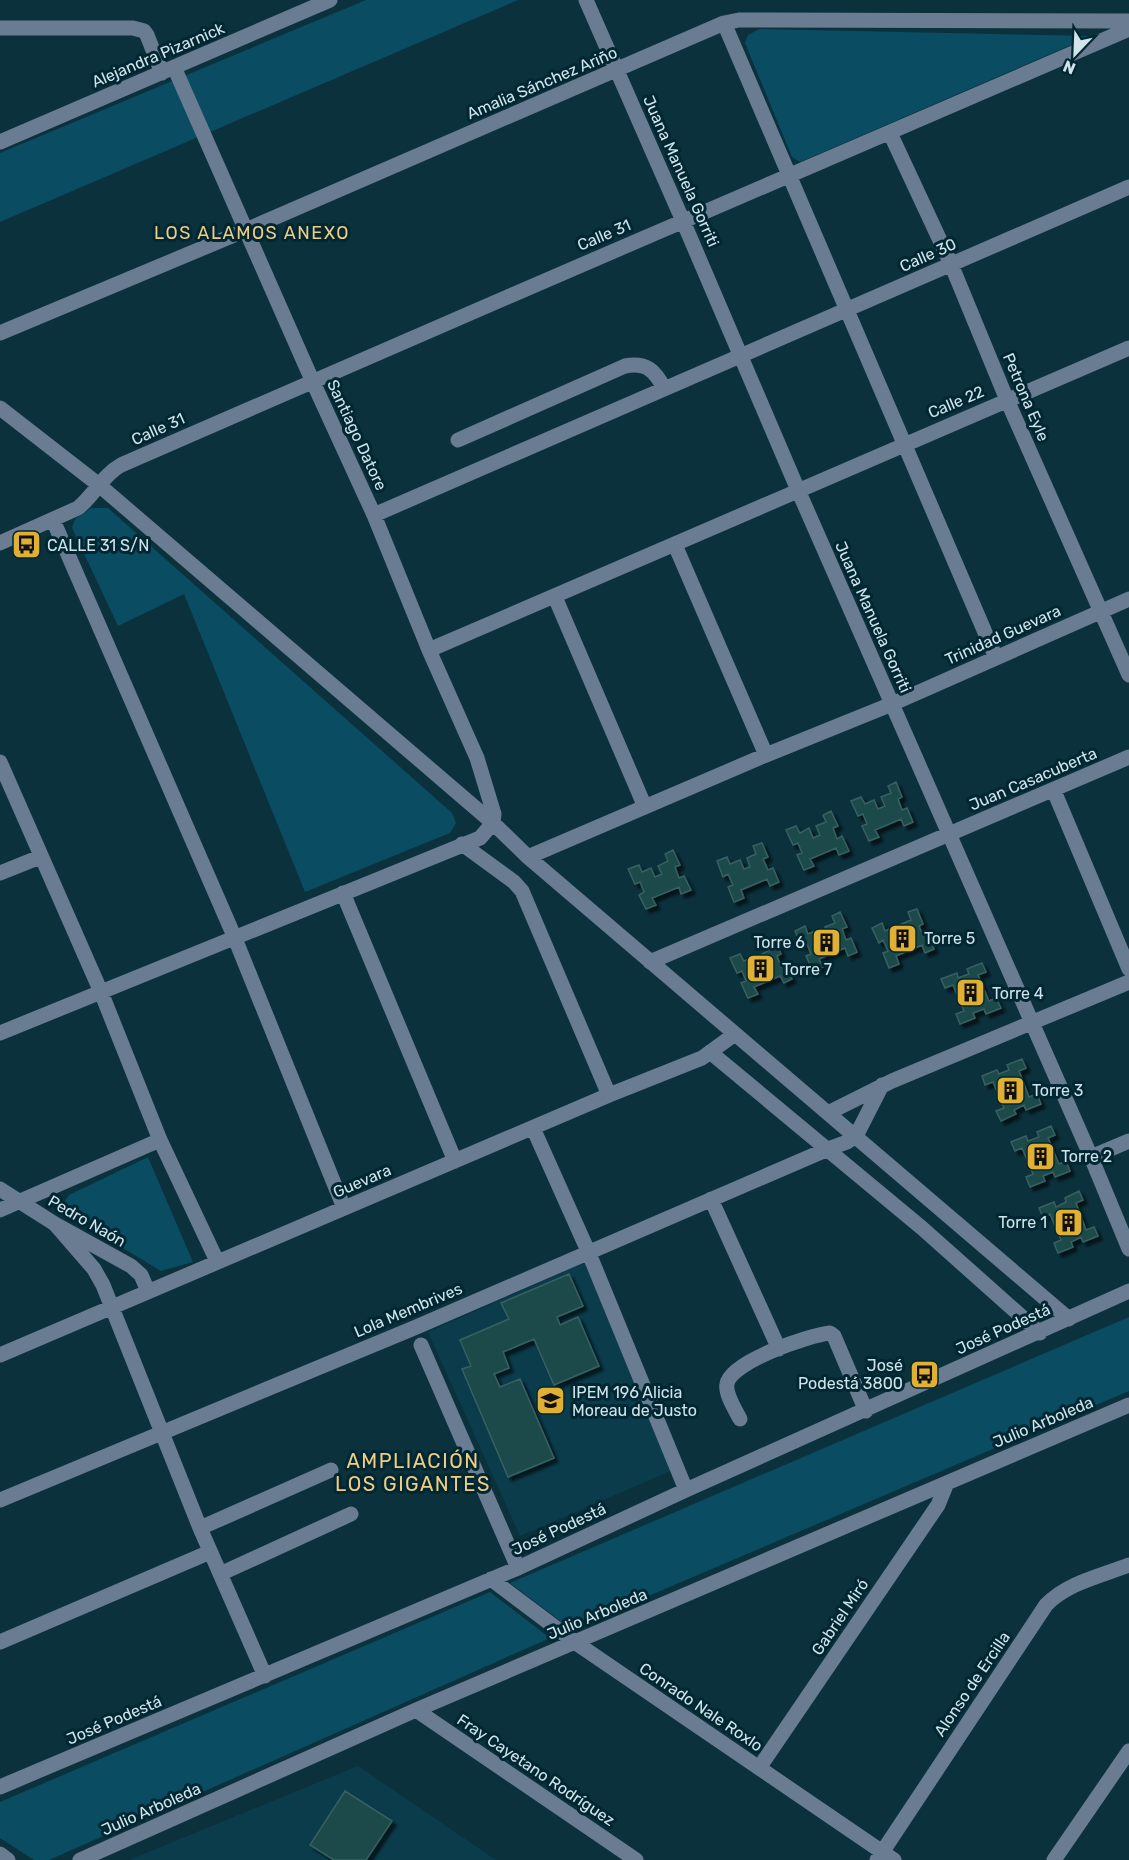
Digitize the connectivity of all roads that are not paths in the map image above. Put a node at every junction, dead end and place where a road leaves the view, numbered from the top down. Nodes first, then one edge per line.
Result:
1 (330, 0) edge
2 (586, 0) edge
3 (1129, 21) edge
4 (724, 23) junction
5 (0, 28) edge
6 (1129, 29) edge
7 (168, 70) junction
8 (617, 70) junction
9 (890, 133) junction
10 (0, 142) edge
11 (789, 176) junction
12 (1129, 187) edge
13 (683, 221) junction
14 (246, 230) junction
15 (951, 264) junction
16 (847, 311) junction
17 (0, 333) edge
18 (1128, 352) edge
19 (740, 354) junction
20 (312, 380) junction
21 (664, 388) junction
22 (1007, 400) junction
23 (0, 408) edge
24 (458, 440) dead end
25 (905, 444) junction
26 (99, 485) junction
27 (798, 490) junction
28 (374, 515) junction
29 (53, 520) junction
30 (0, 543) edge
31 (675, 545) junction
32 (555, 597) junction
33 (1129, 599) edge
34 (1102, 612) junction
35 (429, 650) junction
36 (996, 658) junction
37 (1129, 675) edge
38 (892, 704) junction
39 (766, 755) junction
40 (1129, 758) edge
41 (0, 762) edge
42 (1054, 791) junction
43 (645, 807) junction
44 (493, 823) junction
45 (951, 834) junction
46 (462, 844) junction
47 (40, 857) junction
48 (528, 857) junction
49 (0, 873) edge
50 (343, 893) junction
51 (234, 936) junction
52 (650, 962) junction
53 (1129, 969) edge
54 (1129, 982) edge
55 (101, 992) junction
56 (1033, 1023) junction
57 (0, 1033) edge
58 (735, 1034) junction
59 (710, 1052) junction
60 (882, 1085) junction
61 (609, 1095) junction
62 (828, 1113) junction
63 (533, 1128) junction
64 (856, 1136) junction
65 (160, 1140) junction
66 (1129, 1141) edge
67 (828, 1149) junction
68 (1091, 1157) junction
69 (455, 1161) junction
70 (0, 1190) edge
71 (711, 1200) junction
72 (18, 1202) junction
73 (344, 1208) junction
74 (0, 1210) edge
75 (55, 1224) junction
76 (1129, 1249) edge
77 (588, 1251) junction
78 (217, 1262) junction
79 (148, 1290) junction
80 (1129, 1291) edge
81 (111, 1306) junction
82 (1069, 1319) junction
83 (1040, 1333) junction
84 (421, 1345) dead end
85 (779, 1349) junction
86 (0, 1355) edge
87 (1129, 1405) edge
88 (866, 1411) junction
89 (740, 1419) dead end
90 (162, 1432) junction
91 (331, 1470) dead end
92 (947, 1483) junction
93 (686, 1490) junction
94 (0, 1500) edge
95 (351, 1514) dead end
96 (200, 1528) junction
97 (210, 1552) junction
98 (1129, 1565) edge
99 (518, 1568) junction
100 (220, 1574) junction
101 (491, 1580) junction
102 (0, 1642) edge
103 (576, 1643) junction
104 (265, 1676) junction
105 (416, 1710) junction
106 (1129, 1751) edge
107 (759, 1768) junction
108 (0, 1787) edge
109 (0, 1854) edge
110 (884, 1857) edge
111 (8, 1860) edge
112 (80, 1860) edge
113 (636, 1860) edge
114 (1054, 1860) edge

1 - 7 street, Alejandra Pizarnick
2 - 8 street, Juana Manuela Gorriti
3 - 4 street, Amalia Sánchez Ariño
4 - 8 street, Amalia Sánchez Ariño
4 - 11 street
5 - 7 street, Santiago Datore
6 - 9 street, Calle 31
7 - 10 street, Alejandra Pizarnick
7 - 14 street, Santiago Datore
8 - 13 street, Juana Manuela Gorriti
8 - 14 street, Amalia Sánchez Ariño
9 - 11 street, Calle 31
9 - 15 street, Petrona Eyle
11 - 13 street, Calle 31
11 - 16 street
12 - 15 street, Calle 30
13 - 19 street, Juana Manuela Gorriti
13 - 20 street, Calle 31
14 - 17 street, Amalia Sánchez Ariño
14 - 20 street, Santiago Datore
15 - 16 street, Calle 30
15 - 22 street, Petrona Eyle
16 - 19 street, Calle 30
16 - 25 street
18 - 22 street, Calle 22
19 - 21 street, Calle 30
19 - 27 street, Juana Manuela Gorriti
20 - 26 street, Calle 31
20 - 28 street, Santiago Datore
21 - 24 street
21 - 28 street, Calle 30
22 - 25 street, Calle 22
22 - 34 street, Petrona Eyle
23 - 26 street
25 - 27 street, Calle 22
25 - 36 street
26 - 29 street, Calle 31
26 - 44 street
27 - 31 street, Calle 22
27 - 38 street, Juana Manuela Gorriti
28 - 35 street, Santiago Datore
29 - 30 street, Calle 31
29 - 51 street
31 - 32 street, Calle 22
31 - 39 street
32 - 35 street, Calle 22
32 - 43 street
33 - 34 street, Trinidad Guevara
34 - 36 street, Trinidad Guevara
34 - 37 street, Petrona Eyle
35 - 44 street, Santiago Datore
36 - 38 street, Trinidad Guevara
38 - 39 street, Trinidad Guevara
38 - 45 street, Juana Manuela Gorriti
39 - 43 street, Trinidad Guevara
40 - 42 street, Juan Casacuberta
41 - 47 street
42 - 45 street, Juan Casacuberta
42 - 53 street
43 - 48 street, Trinidad Guevara
44 - 46 street
44 - 48 street
45 - 52 street, Juan Casacuberta
45 - 56 street, Juana Manuela Gorriti
46 - 50 street
46 - 61 street
47 - 49 street
47 - 55 street
48 - 52 street
50 - 51 street
50 - 69 street
51 - 55 street
51 - 73 street
52 - 58 street
54 - 56 street
55 - 57 street
55 - 65 street
56 - 60 street
56 - 68 street, Juana Manuela Gorriti
58 - 59 street, Guevara
58 - 62 street
59 - 61 street, Guevara
59 - 67 street
60 - 62 street
60 - 64 street
61 - 63 street, Guevara
62 - 64 street
63 - 69 street, Guevara
63 - 77 street
64 - 67 street, Lola Membrives
64 - 82 street
65 - 72 street
65 - 78 street
66 - 68 street
67 - 71 street, Lola Membrives
67 - 83 street
68 - 76 street, Juana Manuela Gorriti
69 - 73 street, Guevara
70 - 72 street, Pedro Naón
71 - 77 street, Lola Membrives
71 - 85 street
72 - 74 street
72 - 75 street, Pedro Naón
73 - 78 street, Guevara
75 - 79 street, Pedro Naón
75 - 81 street
77 - 90 street, Lola Membrives
77 - 93 street
78 - 79 street, Guevara
79 - 81 street, Guevara
80 - 82 street, José Podestá
81 - 86 street, Guevara
81 - 90 street
82 - 83 street, José Podestá
83 - 88 street, José Podestá
84 - 99 street
85 - 88 street
85 - 89 street
87 - 92 street, Julio Arboleda
88 - 93 street, José Podestá
90 - 94 street, Lola Membrives
90 - 96 street
91 - 96 street
92 - 103 street, Julio Arboleda
92 - 107 street, Gabriel Miró
93 - 99 street, José Podestá
95 - 100 street
96 - 97 street
97 - 100 street
97 - 102 street
98 - 110 street, Alonso de Ercilla
99 - 101 street, José Podestá
100 - 104 street
101 - 103 street, Conrado Nale Roxlo
101 - 104 street, José Podestá
103 - 105 street, Julio Arboleda
103 - 107 street, Conrado Nale Roxlo
104 - 108 street, José Podestá
105 - 112 street, Julio Arboleda
105 - 113 street, Fray Cayetano Rodríguez
106 - 114 street
107 - 110 street, Conrado Nale Roxlo
109 - 111 street

